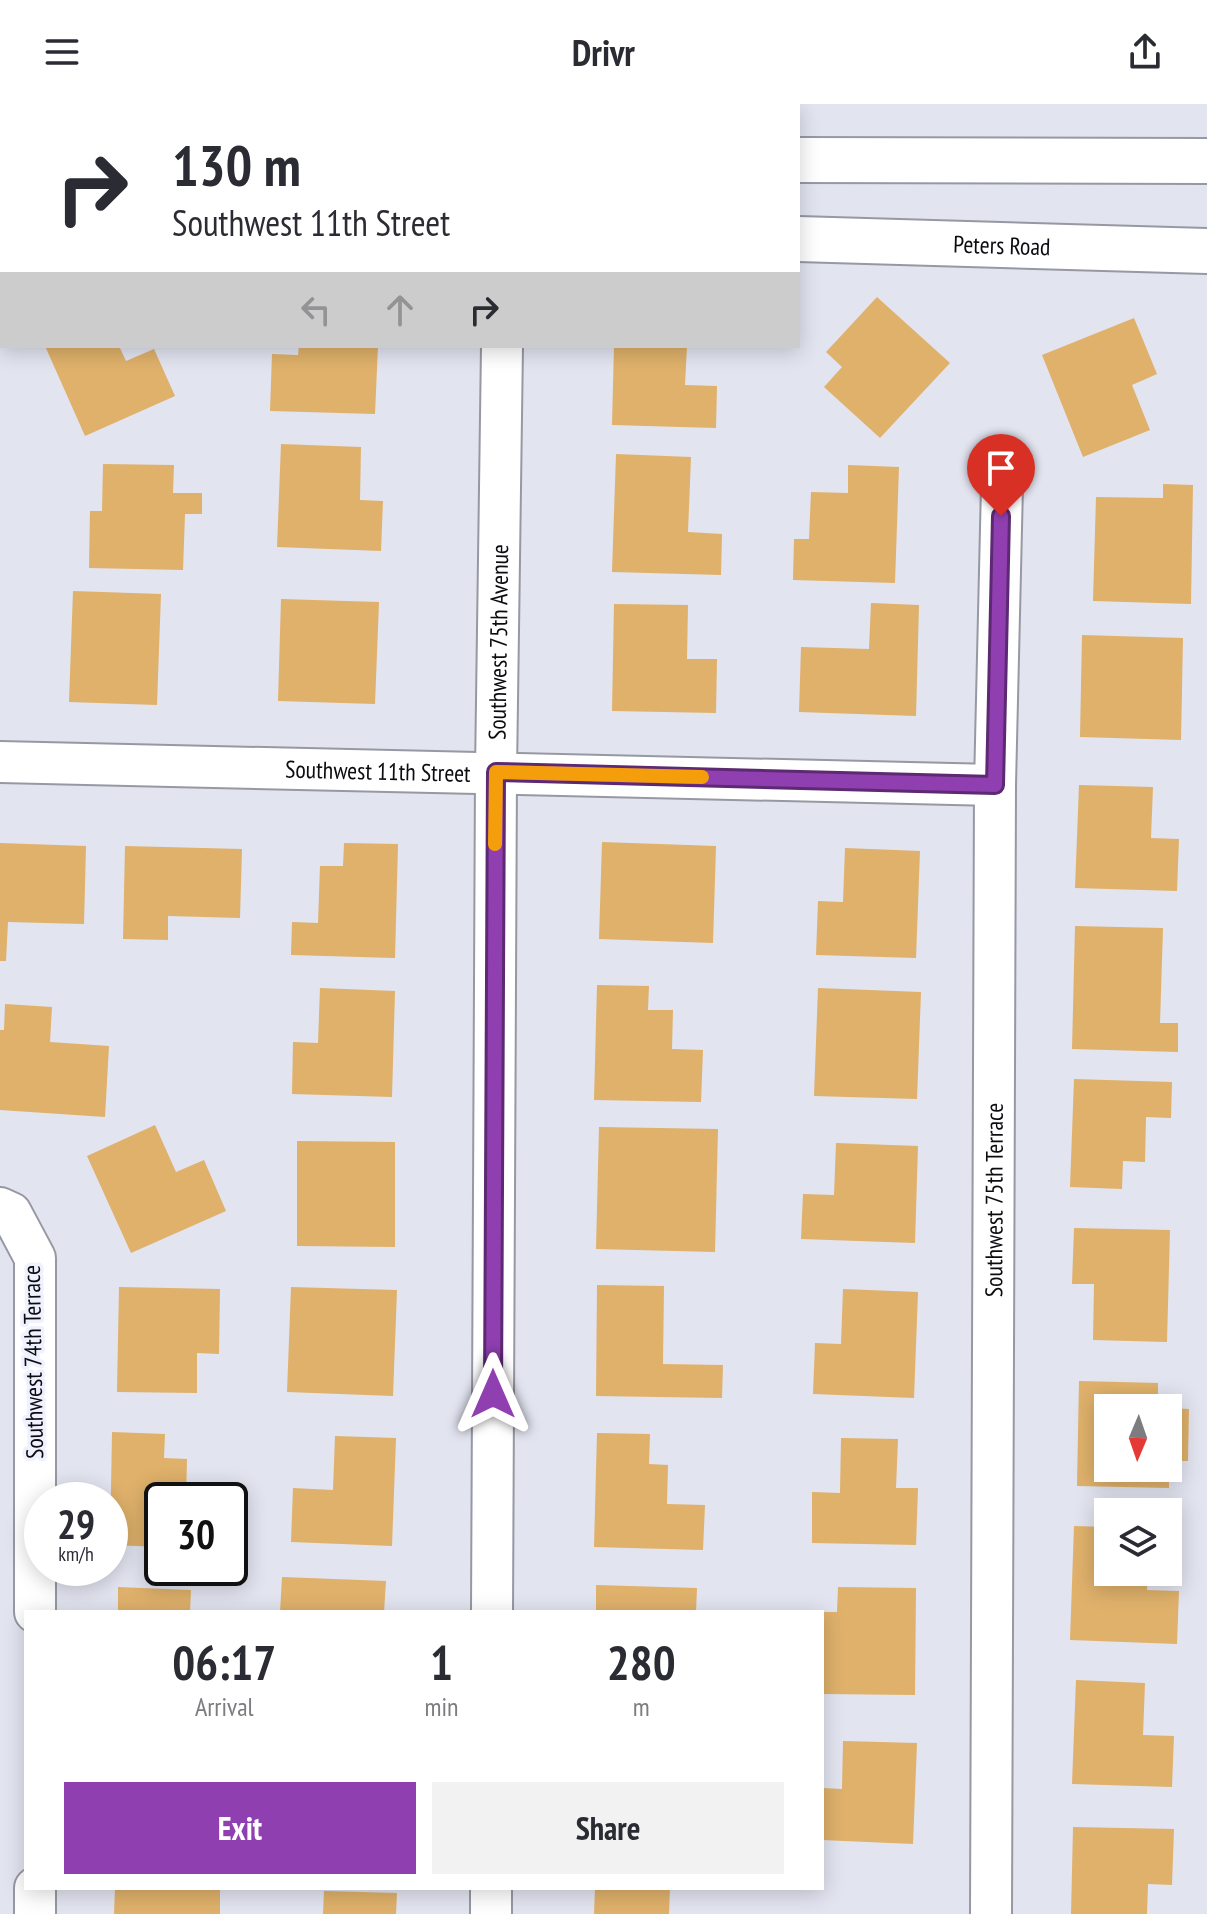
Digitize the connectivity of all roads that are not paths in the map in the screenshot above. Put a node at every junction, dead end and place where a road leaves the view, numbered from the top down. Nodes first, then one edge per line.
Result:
1 (800, 160) edge
2 (1207, 161) edge
3 (800, 239) edge
4 (1207, 251) edge
5 (502, 348) edge
6 (1002, 486) dead end
7 (0, 762) edge
8 (496, 772) junction
9 (995, 785) junction
10 (6, 1211) edge
11 (35, 1610) edge
12 (492, 1610) edge
13 (35, 1890) edge
14 (491, 1890) edge
15 (35, 1914) edge
16 (491, 1914) edge
17 (991, 1914) edge

1 - 2 main road
3 - 4 main road, Peters Road
5 - 8 street, Southwest 75th Avenue
6 - 9 street, Southwest 75th Terrace
7 - 8 street, Southwest 11th Street
8 - 9 street, Southwest 11th Street
8 - 12 street, Southwest 75th Avenue
9 - 17 street, Southwest 75th Terrace
10 - 11 street, Southwest 74th Terrace
13 - 15 street
14 - 16 street

